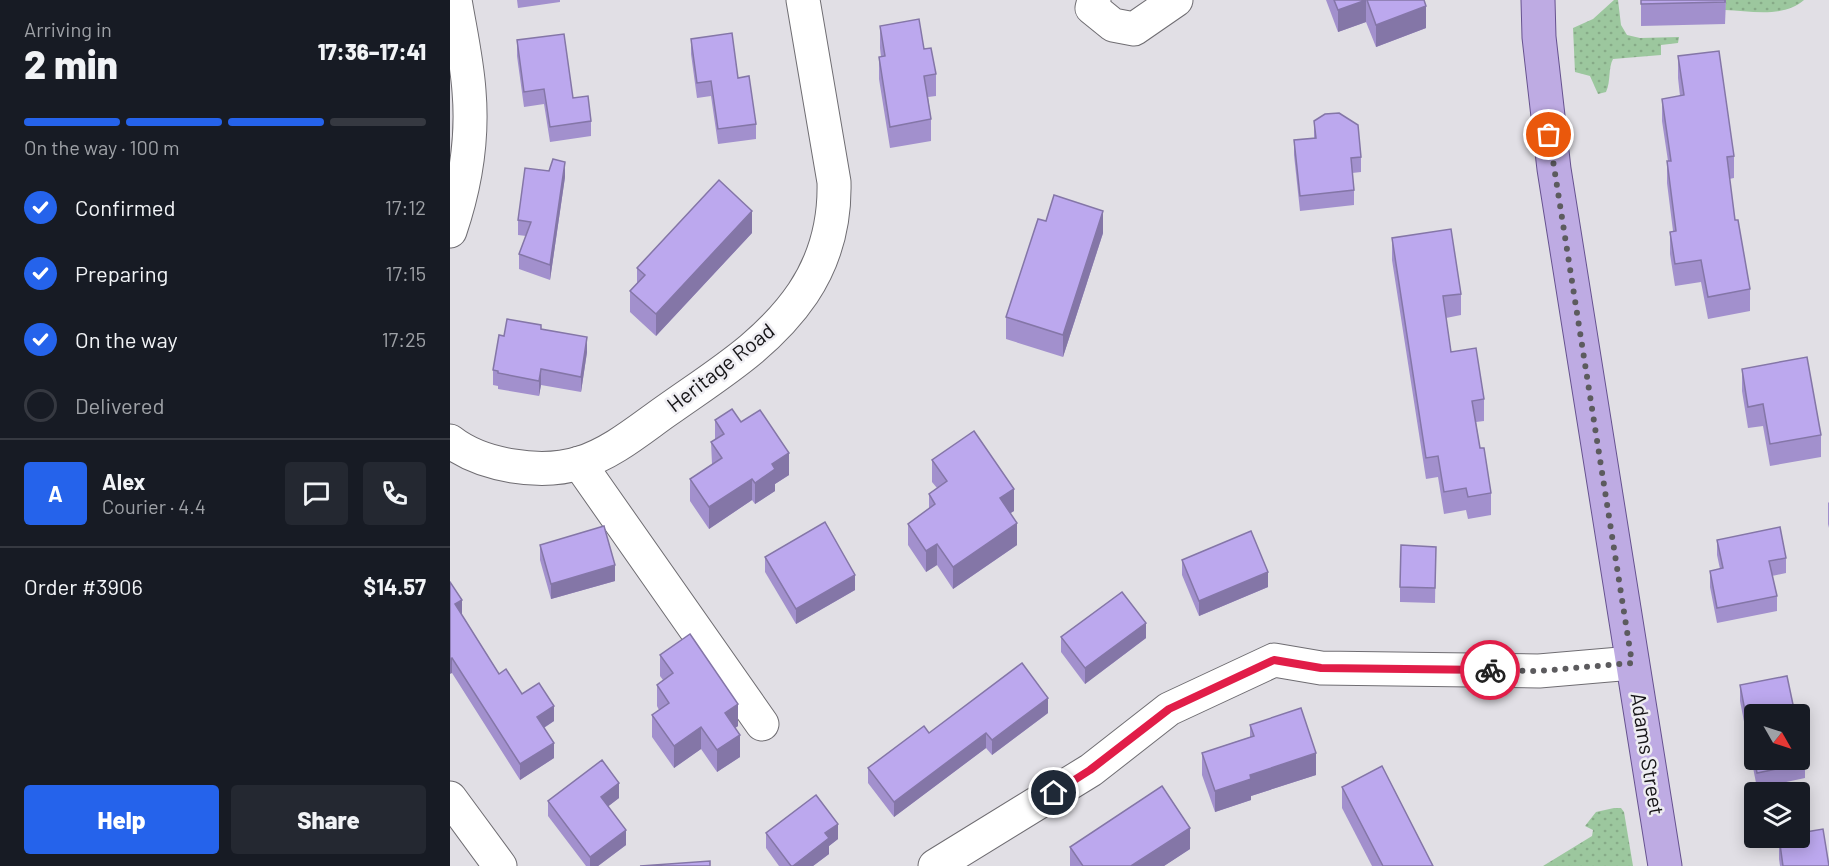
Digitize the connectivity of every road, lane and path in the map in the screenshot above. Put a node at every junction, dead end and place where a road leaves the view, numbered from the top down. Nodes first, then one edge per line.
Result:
1 (455, 0) edge
2 (803, 0) edge
3 (1094, 0) edge
4 (1176, 0) edge
5 (1538, 0) edge
6 (450, 231) edge
7 (450, 441) edge
8 (579, 463) junction
9 (1632, 663) junction
10 (762, 724) dead end
11 (450, 798) edge
12 (500, 866) edge
13 (935, 866) edge
14 (1665, 866) edge

1 - 6 street
2 - 8 street, Heritage Road
3 - 4 street
5 - 9 main road, Adams Street
7 - 8 street, Heritage Road
8 - 10 street
9 - 13 street
9 - 14 main road, Adams Street
11 - 12 street

